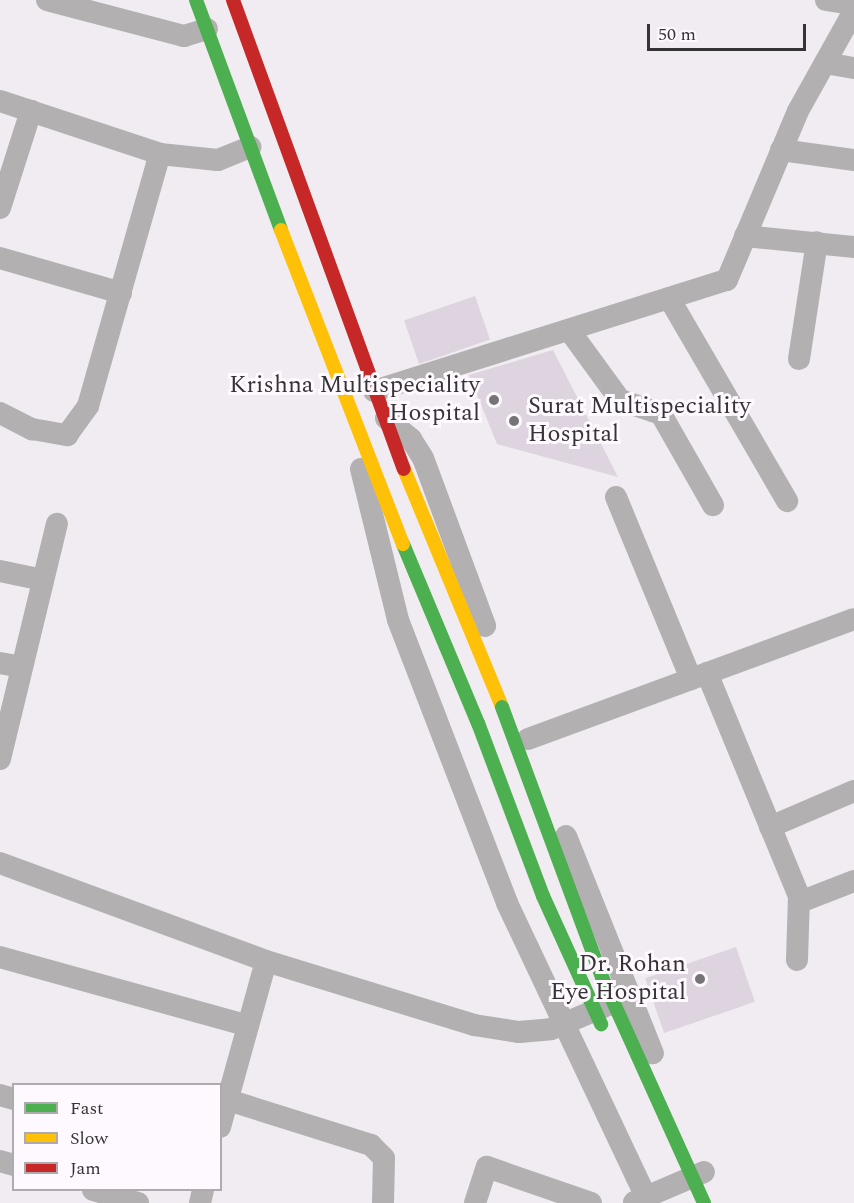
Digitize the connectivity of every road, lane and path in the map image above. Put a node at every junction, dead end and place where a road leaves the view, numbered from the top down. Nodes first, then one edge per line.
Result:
1 (47, 0) edge
2 (196, 0) edge
3 (233, 0) edge
4 (826, 0) edge
5 (851, 9) edge
6 (207, 29) junction
7 (825, 63) junction
8 (238, 65) junction
9 (854, 68) edge
10 (0, 101) edge
11 (31, 111) junction
12 (250, 147) junction
13 (781, 150) junction
14 (160, 154) junction
15 (854, 160) edge
16 (0, 208) edge
17 (745, 236) junction
18 (817, 242) junction
19 (854, 247) edge
20 (0, 258) edge
21 (121, 293) junction
22 (669, 298) junction
23 (568, 330) junction
24 (799, 359) dead end
25 (377, 401) junction
26 (0, 413) edge
27 (348, 413) junction
28 (616, 497) dead end
29 (787, 501) dead end
30 (713, 505) dead end
31 (426, 521) junction
32 (57, 525) dead end
33 (398, 533) junction
34 (0, 571) edge
35 (43, 580) junction
36 (854, 619) edge
37 (0, 663) edge
38 (22, 667) junction
39 (699, 676) junction
40 (528, 739) junction
41 (0, 759) edge
42 (854, 791) edge
43 (770, 827) junction
44 (0, 863) edge
45 (854, 881) edge
46 (800, 902) junction
47 (0, 957) edge
48 (797, 960) dead end
49 (266, 961) junction
50 (628, 995) junction
51 (248, 1026) junction
52 (565, 1026) junction
53 (606, 1035) dead end
54 (228, 1100) junction
55 (649, 1119) dead end
56 (222, 1120) edge
57 (704, 1172) junction
58 (96, 1191) edge
59 (642, 1201) edge
60 (138, 1203) edge
61 (383, 1203) edge
62 (475, 1203) edge
63 (591, 1203) edge
64 (687, 1203) edge
65 (704, 1203) edge
66 (718, 1203) edge

1 - 6 street
2 - 6 main road
3 - 8 main road
4 - 5 street
5 - 7 street
6 - 8 main road
7 - 9 street
7 - 13 street
8 - 12 main road
8 - 25 main road
10 - 11 street
11 - 14 street
11 - 16 street
12 - 14 street
12 - 27 main road
13 - 15 street
13 - 17 street
14 - 21 street
17 - 18 street
17 - 22 street
18 - 19 street
18 - 24 street
20 - 21 street
21 - 26 street
22 - 23 street
22 - 29 street
23 - 25 street
23 - 30 street
25 - 27 main road
25 - 31 main road
25 - 40 street
27 - 33 main road
27 - 52 street
28 - 39 street
31 - 33 main road
31 - 65 main road, bridge
32 - 35 street
33 - 53 main road, bridge
34 - 35 street
35 - 38 street
36 - 39 street
37 - 38 street
38 - 41 street
39 - 40 street
39 - 43 street
40 - 50 street
42 - 43 street
43 - 46 street
44 - 49 street
45 - 46 street
46 - 48 street
47 - 51 street
49 - 51 street
49 - 52 street
50 - 52 street
50 - 57 street
51 - 54 street
52 - 59 street
54 - 56 street
54 - 61 street
55 - 64 main road
57 - 59 street
57 - 66 street
58 - 60 street
62 - 63 street

